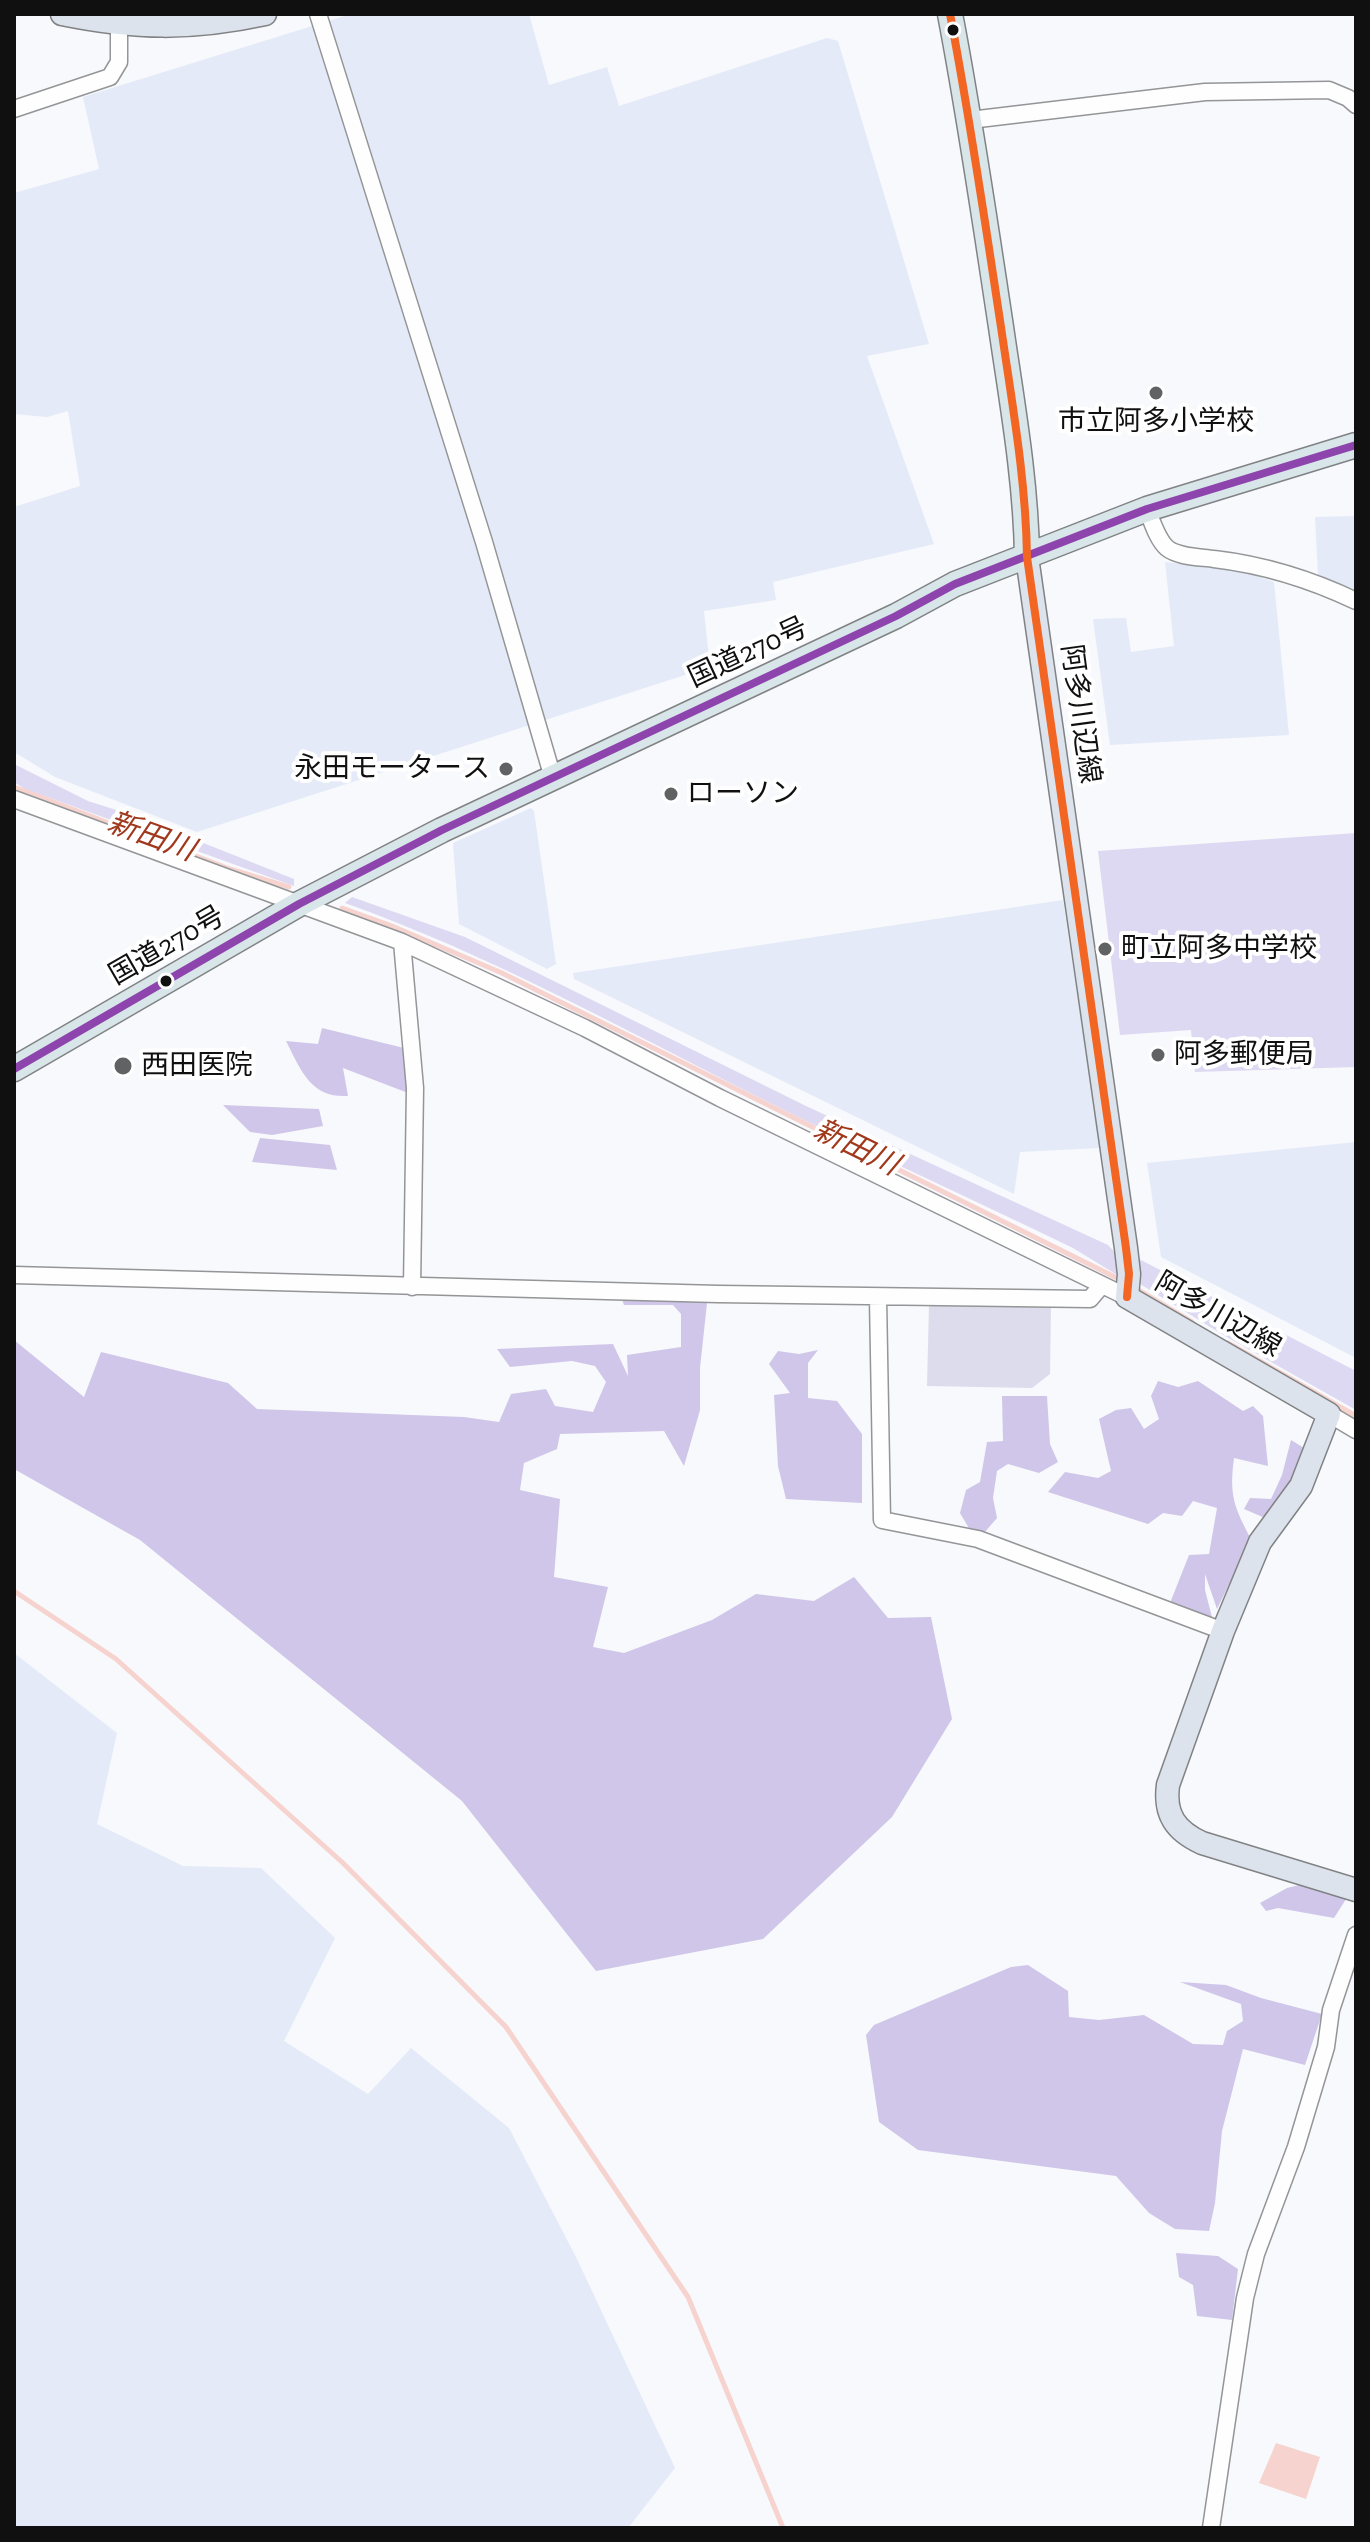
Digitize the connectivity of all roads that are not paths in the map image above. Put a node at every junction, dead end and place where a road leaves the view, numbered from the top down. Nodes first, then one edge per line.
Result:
1 (62, 14) edge
2 (265, 14) edge
3 (318, 14) edge
4 (950, 14) edge
5 (119, 24) junction
6 (1356, 105) edge
7 (14, 109) edge
8 (970, 120) junction
9 (1356, 445) edge
10 (1147, 509) junction
11 (1027, 557) junction
12 (1356, 601) edge
13 (553, 778) junction
14 (14, 799) edge
15 (299, 904) junction
16 (402, 942) junction
17 (14, 1069) edge
18 (14, 1275) edge
19 (1102, 1285) junction
20 (412, 1287) junction
21 (1128, 1289) junction
22 (878, 1298) junction
23 (1329, 1414) junction
24 (1356, 1430) edge
25 (1223, 1631) junction
26 (1356, 1890) edge
27 (1356, 1935) edge
28 (1211, 2528) edge

1 - 5 main road
2 - 5 main road
3 - 13 street
4 - 8 highway
5 - 7 street
6 - 8 street
8 - 11 highway
9 - 10 highway, 国道270号
10 - 11 highway, 国道270号
10 - 12 street
11 - 13 highway, 国道270号
11 - 21 main road, 阿多川辺線
13 - 15 highway, 国道270号
14 - 15 street
15 - 16 street
15 - 17 highway, 国道270号
16 - 19 street
16 - 20 street
18 - 20 street
19 - 21 street
19 - 22 street
20 - 22 street
21 - 23 main road, 阿多川辺線
22 - 25 street
23 - 24 street
23 - 25 main road
25 - 26 main road
27 - 28 street

